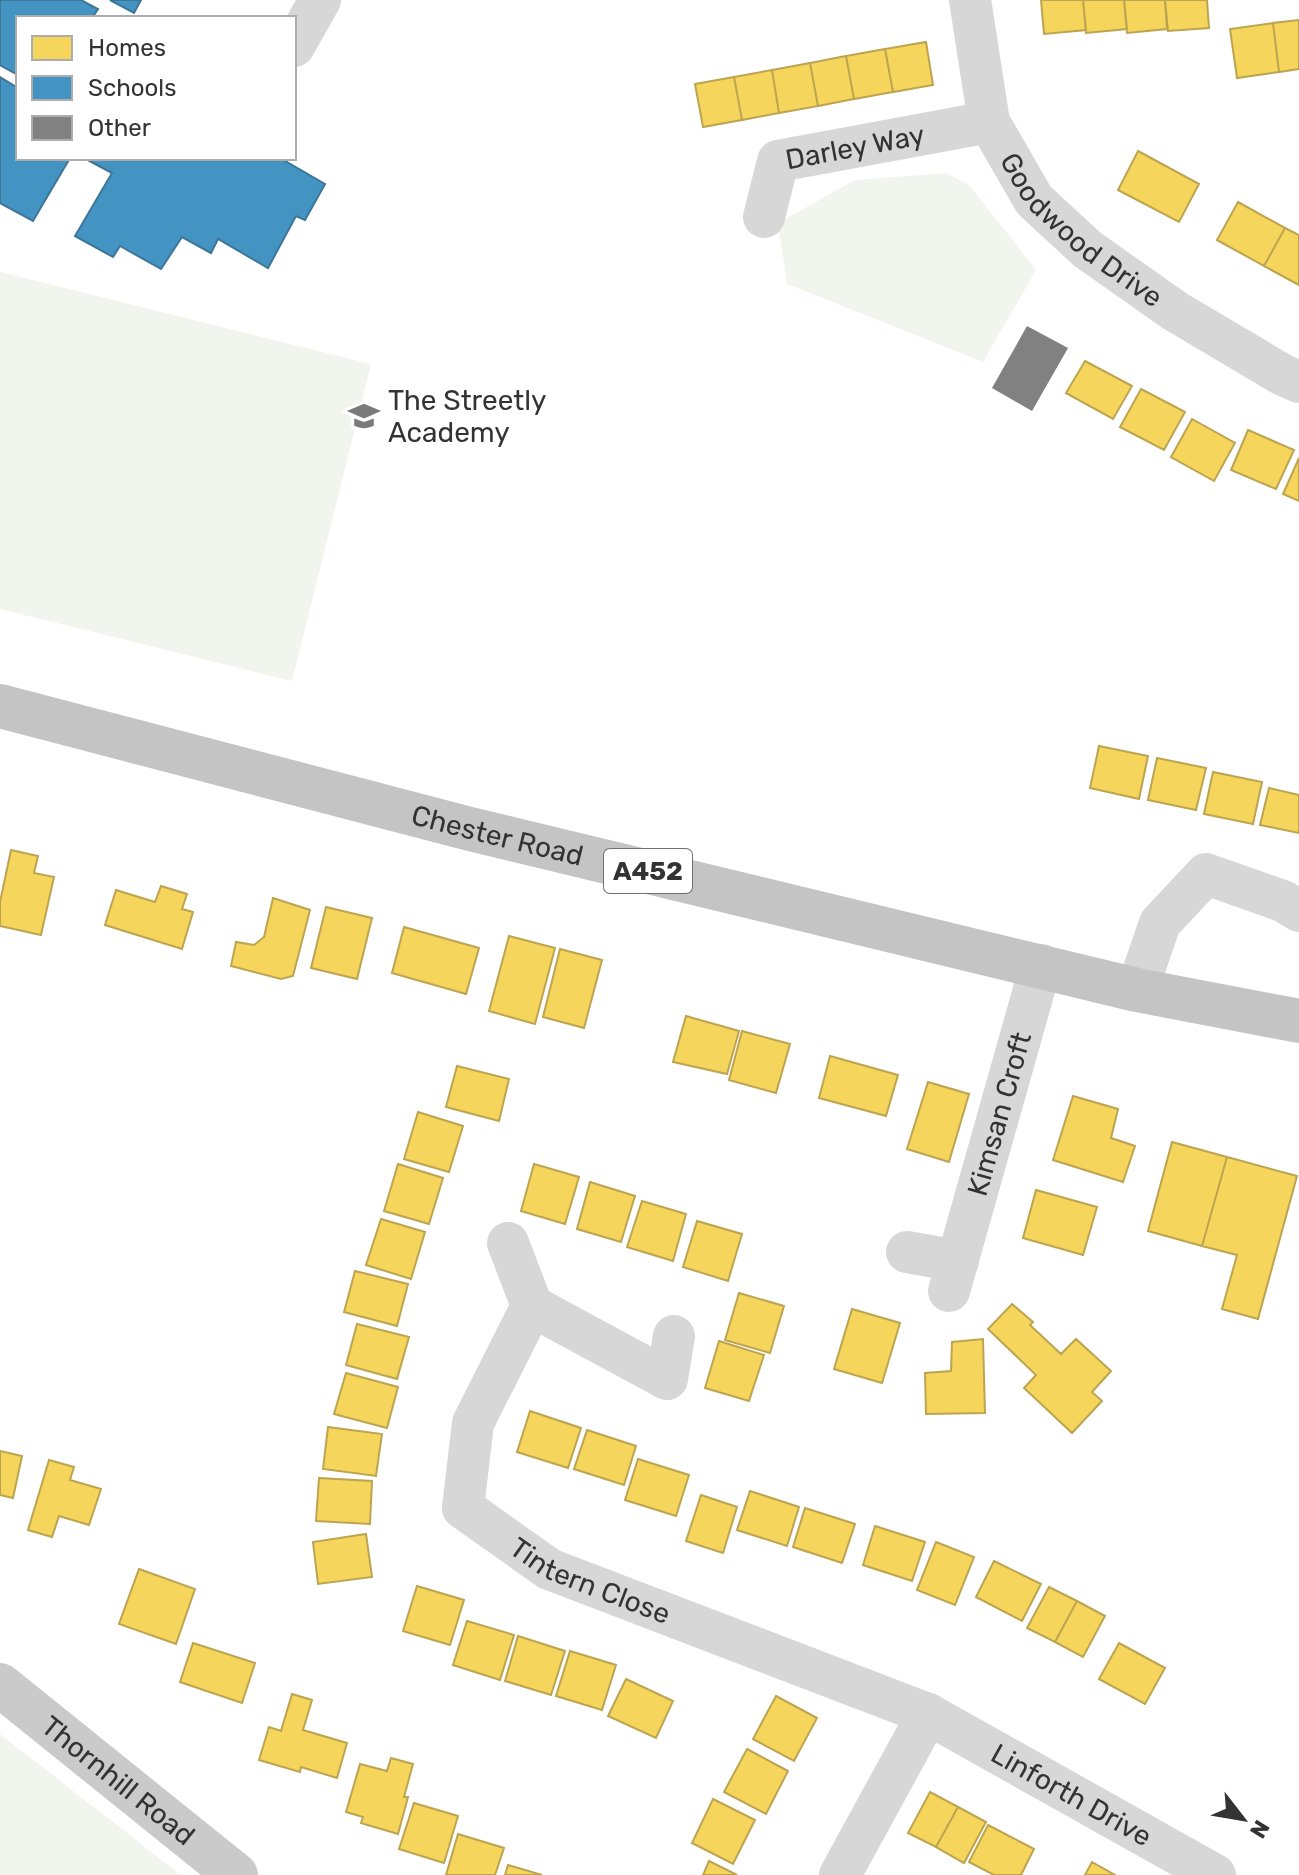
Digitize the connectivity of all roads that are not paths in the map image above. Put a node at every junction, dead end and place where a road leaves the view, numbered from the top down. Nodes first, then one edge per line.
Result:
1 (320, 0) edge
2 (970, 0) edge
3 (296, 42) edge
4 (989, 122) junction
5 (764, 217) dead end
6 (1299, 382) edge
7 (0, 706) edge
8 (1299, 911) edge
9 (1041, 965) junction
10 (1137, 990) junction
11 (1299, 1021) edge
12 (508, 1243) dead end
13 (907, 1252) dead end
14 (532, 1306) junction
15 (674, 1336) dead end
16 (0, 1685) edge
17 (928, 1714) junction
18 (236, 1875) edge
19 (840, 1875) edge
20 (1215, 1875) edge

1 - 3 street
2 - 4 street, Goodwood Drive
4 - 5 street, Darley Way
4 - 6 street, Goodwood Drive
7 - 9 highway, Chester Road / A452
8 - 10 street
9 - 10 highway, Chester Road / A452
9 - 13 street, Kimsan Croft
10 - 11 highway, Chester Road / A452
12 - 14 street
14 - 15 street
14 - 17 street, Tintern Close
16 - 18 main road, Thornhill Road
17 - 19 street
17 - 20 street, Linforth Drive

